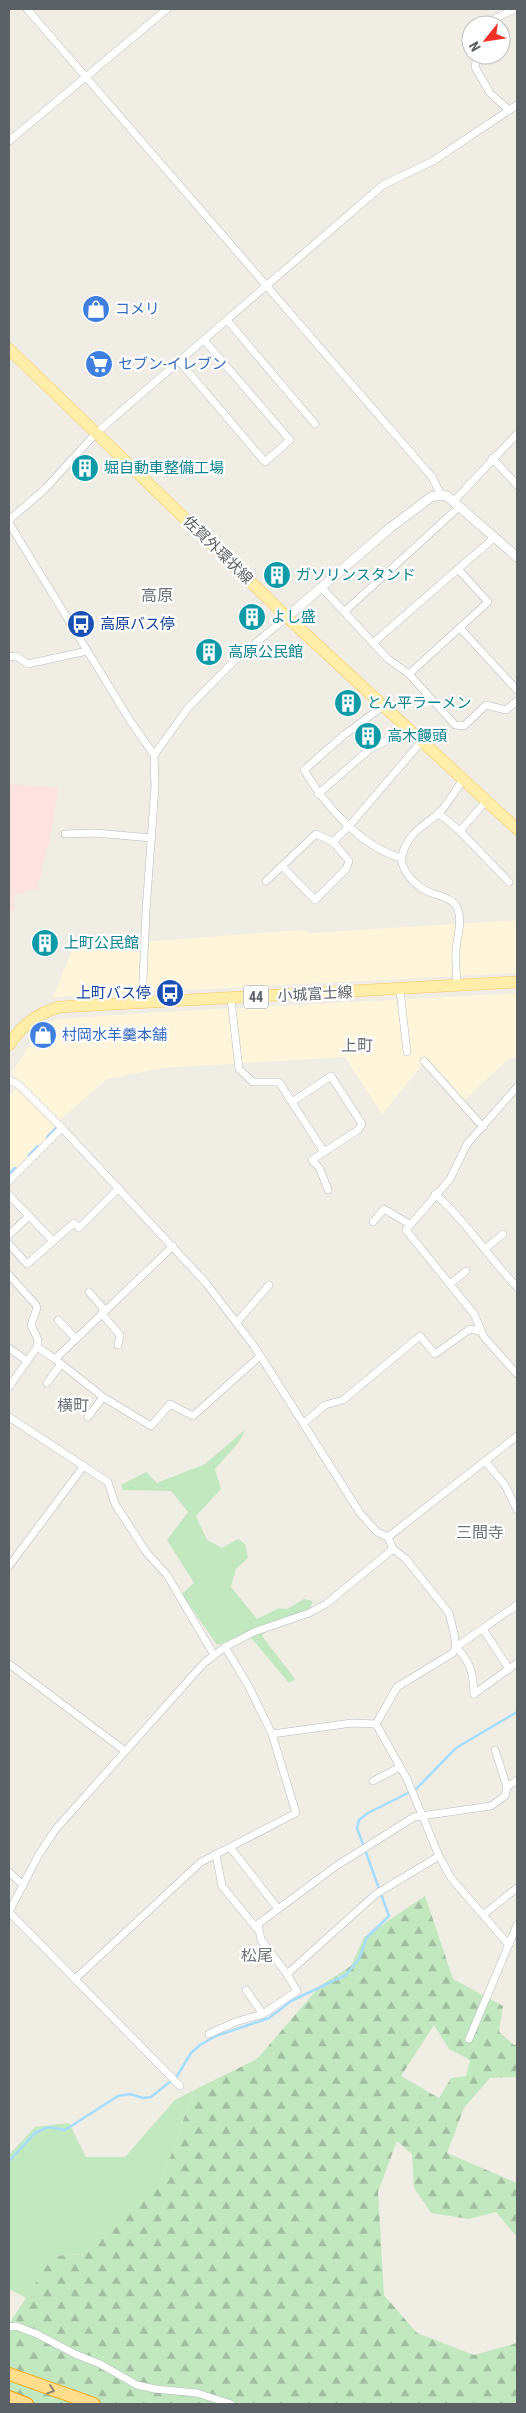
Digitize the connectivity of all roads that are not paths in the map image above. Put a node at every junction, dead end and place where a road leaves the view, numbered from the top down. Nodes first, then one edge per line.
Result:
1 (28, 9) edge
2 (167, 9) edge
3 (515, 9) edge
4 (502, 15) edge
5 (475, 65) edge
6 (86, 78) junction
7 (517, 105) edge
8 (509, 110) junction
9 (9, 141) edge
10 (266, 286) junction
11 (227, 320) junction
12 (204, 340) junction
13 (9, 349) edge
14 (180, 361) junction
15 (315, 424) dead end
16 (96, 433) junction
17 (517, 434) edge
18 (492, 458) junction
19 (517, 484) edge
20 (441, 494) junction
21 (456, 504) junction
22 (9, 522) edge
23 (494, 538) junction
24 (517, 558) edge
25 (458, 569) junction
26 (322, 588) junction
27 (344, 612) junction
28 (287, 617) junction
29 (460, 628) junction
30 (374, 643) junction
31 (87, 651) junction
32 (9, 657) edge
33 (409, 674) junction
34 (517, 690) edge
35 (517, 701) edge
36 (382, 706) junction
37 (408, 730) junction
38 (421, 742) junction
39 (154, 755) junction
40 (463, 780) junction
41 (318, 794) junction
42 (486, 801) junction
43 (438, 813) junction
44 (350, 826) junction
45 (517, 829) edge
46 (460, 830) junction
47 (65, 834) dead end
48 (152, 838) junction
49 (333, 842) junction
50 (401, 858) junction
51 (282, 866) junction
52 (266, 881) dead end
53 (509, 882) dead end
54 (517, 982) edge
55 (457, 986) junction
56 (400, 990) junction
57 (231, 999) junction
58 (142, 1002) junction
59 (9, 1045) edge
60 (407, 1052) dead end
61 (424, 1061) dead end
62 (9, 1080) edge
63 (517, 1087) edge
64 (292, 1102) junction
65 (483, 1127) junction
66 (62, 1128) junction
67 (324, 1152) junction
68 (9, 1181) edge
69 (119, 1188) junction
70 (328, 1190) dead end
71 (9, 1194) edge
72 (435, 1194) junction
73 (29, 1216) junction
74 (373, 1222) dead end
75 (411, 1225) junction
76 (503, 1234) dead end
77 (9, 1235) edge
78 (53, 1241) junction
79 (9, 1244) edge
80 (173, 1246) junction
81 (485, 1250) junction
82 (466, 1271) dead end
83 (9, 1275) edge
84 (450, 1284) junction
85 (269, 1285) dead end
86 (517, 1287) edge
87 (89, 1292) dead end
88 (102, 1314) junction
89 (58, 1320) dead end
90 (237, 1322) junction
91 (480, 1331) junction
92 (76, 1339) junction
93 (118, 1345) dead end
94 (37, 1347) junction
95 (9, 1348) edge
96 (260, 1356) junction
97 (27, 1361) junction
98 (57, 1362) junction
99 (517, 1374) edge
100 (47, 1383) dead end
101 (9, 1387) edge
102 (103, 1397) junction
103 (9, 1417) edge
104 (88, 1417) dead end
105 (304, 1423) junction
106 (517, 1436) edge
107 (485, 1461) junction
108 (83, 1467) junction
109 (517, 1510) edge
110 (388, 1537) junction
111 (393, 1549) junction
112 (9, 1566) edge
113 (517, 1605) edge
114 (483, 1629) junction
115 (225, 1647) junction
116 (456, 1647) junction
117 (214, 1654) junction
118 (517, 1663) edge
119 (9, 1664) edge
120 (509, 1669) junction
121 (376, 1724) junction
122 (272, 1734) junction
123 (495, 1750) dead end
124 (125, 1751) junction
125 (400, 1767) junction
126 (517, 1780) edge
127 (372, 1781) dead end
128 (507, 1787) junction
129 (422, 1814) junction
130 (230, 1847) junction
131 (216, 1854) junction
132 (439, 1856) junction
133 (9, 1872) edge
134 (23, 1885) junction
135 (517, 1888) edge
136 (278, 1909) junction
137 (484, 1914) junction
138 (517, 1925) edge
139 (258, 1930) junction
140 (509, 1945) junction
141 (287, 1974) junction
142 (75, 1979) junction
143 (246, 1990) dead end
144 (263, 2014) junction
145 (208, 2034) dead end
146 (468, 2040) dead end
147 (176, 2082) dead end
148 (9, 2327) edge
149 (9, 2374) edge
150 (9, 2397) edge
151 (27, 2404) edge
152 (94, 2404) edge
153 (231, 2404) edge

1 - 6 street
2 - 6 street
3 - 4 street
5 - 8 street
6 - 9 street
6 - 10 street
7 - 8 street
8 - 10 street
10 - 11 street
10 - 20 street
11 - 12 street
11 - 15 street
12 - 14 street
12 - 14 street
13 - 16 main road, 佐賀外環状線
14 - 16 street
16 - 22 street
16 - 28 main road, 佐賀外環状線
17 - 18 street
18 - 19 street
18 - 21 street
20 - 21 street
20 - 26 street
21 - 23 street
21 - 27 street
22 - 31 street
23 - 24 street
23 - 25 street
25 - 29 street
25 - 30 street
26 - 27 street
26 - 28 street
27 - 30 street
28 - 36 main road, 佐賀外環状線
28 - 39 street
29 - 33 street
29 - 34 street
30 - 33 street
31 - 32 street
31 - 39 street
33 - 35 street
36 - 37 main road, 佐賀外環状線
36 - 41 street
37 - 38 main road, 佐賀外環状線
37 - 41 street
38 - 40 main road, 佐賀外環状線
38 - 44 street
39 - 48 street
40 - 42 main road, 佐賀外環状線
40 - 43 street
41 - 44 street
42 - 45 main road, 佐賀外環状線
42 - 46 street
43 - 46 street
43 - 50 street
44 - 49 street
44 - 50 street
46 - 53 street
47 - 48 street
48 - 58 street
49 - 51 street
49 - 51 street
50 - 55 street
51 - 52 street
54 - 55 main road, 小城富士線 / 44
55 - 56 main road, 小城富士線 / 44
56 - 57 main road, 小城富士線 / 44
56 - 60 street
57 - 58 main road, 小城富士線 / 44
57 - 64 street
58 - 59 main road, 小城富士線 / 44
61 - 65 street
62 - 66 street
63 - 65 street
64 - 67 street
64 - 67 street
65 - 72 street
66 - 68 street
66 - 69 street
67 - 70 street
69 - 78 street
69 - 80 street
71 - 73 street
72 - 75 street
72 - 81 street
73 - 77 street
73 - 78 street
74 - 75 street
75 - 84 street
76 - 81 street
78 - 79 street
80 - 88 street
80 - 90 street
81 - 86 street
82 - 84 street
83 - 94 street
84 - 91 street
85 - 90 street
87 - 88 street
88 - 92 street
88 - 93 street
89 - 92 street
90 - 96 street
91 - 99 street
91 - 105 street
92 - 98 street
94 - 97 street
94 - 98 street
95 - 97 street
96 - 102 street
96 - 105 street
97 - 101 street
98 - 100 street
98 - 102 street
102 - 104 street
103 - 108 street
105 - 110 street
106 - 107 street
107 - 109 street
107 - 110 street
108 - 112 street
108 - 117 street
110 - 111 street
111 - 115 street
111 - 116 street
113 - 114 street
114 - 116 street
114 - 120 street
115 - 117 street
115 - 122 street
116 - 120 street
116 - 121 street
117 - 124 street
118 - 120 street
119 - 124 street
121 - 122 street
121 - 125 street
122 - 130 street
123 - 128 street
124 - 134 street
125 - 127 street
125 - 129 street
126 - 128 street
128 - 129 street
129 - 132 street
129 - 136 street
130 - 131 street
130 - 136 street
131 - 139 street
131 - 142 street
132 - 137 street
132 - 141 street
133 - 134 street
134 - 142 street
135 - 137 street
136 - 139 street
137 - 140 street
138 - 140 street
139 - 141 street
140 - 146 street
141 - 144 street
142 - 147 street
143 - 144 street
144 - 145 street
148 - 153 street
149 -> 152 highway
150 - 151 highway

